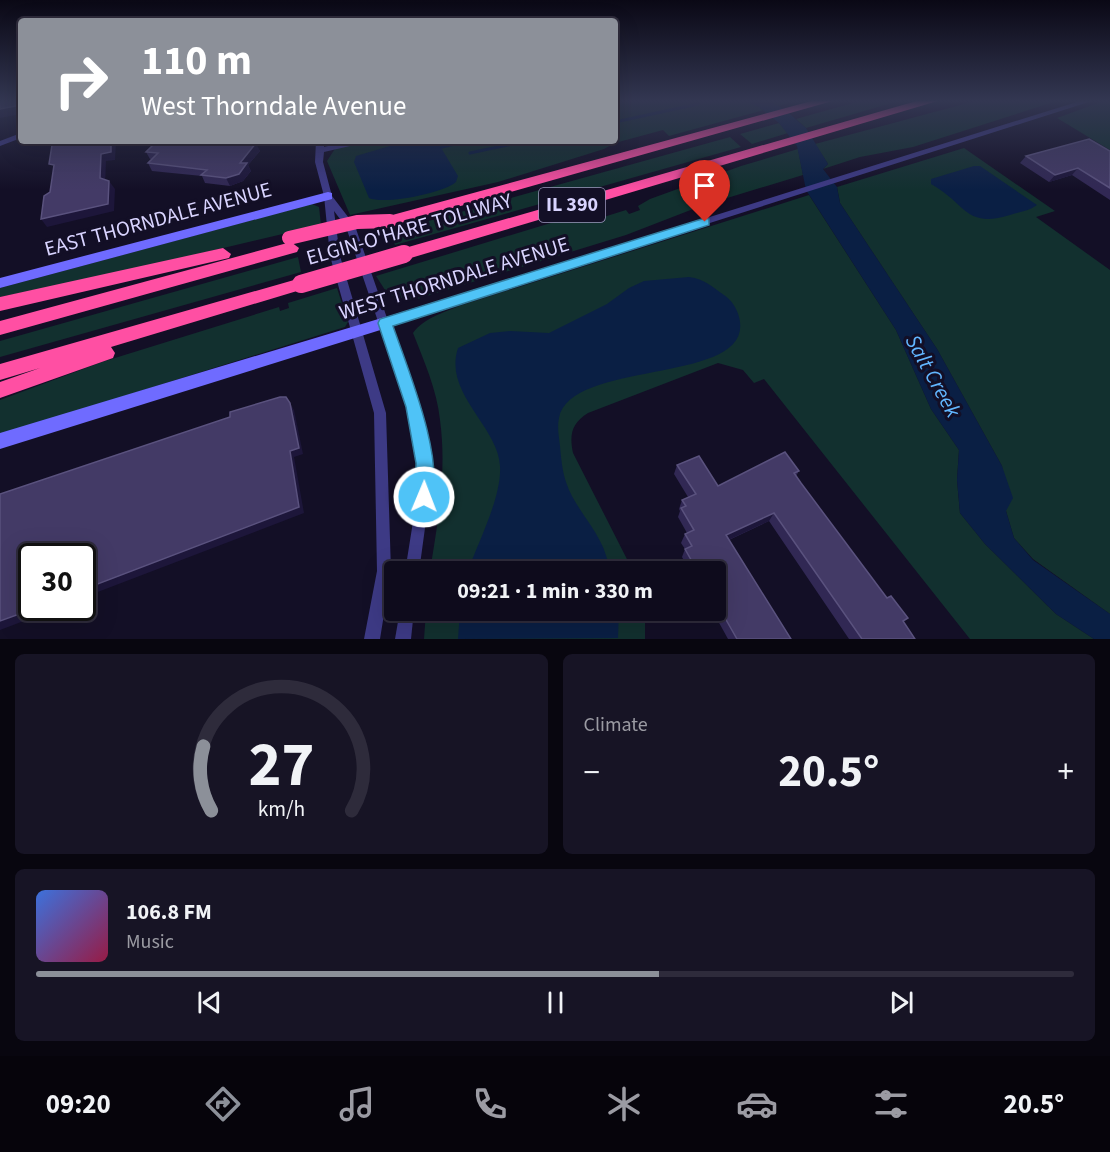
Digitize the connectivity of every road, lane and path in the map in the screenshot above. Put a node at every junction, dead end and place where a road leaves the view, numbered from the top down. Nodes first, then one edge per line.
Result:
1 (721, 130) edge
2 (833, 130) edge
3 (998, 130) edge
4 (18, 136) edge
5 (0, 144) edge
6 (336, 144) edge
7 (320, 146) edge
8 (328, 196) junction
9 (290, 243) junction
10 (0, 283) edge
11 (279, 291) junction
12 (0, 304) edge
13 (385, 323) junction
14 (0, 328) edge
15 (357, 332) junction
16 (0, 372) edge
17 (0, 390) edge
18 (0, 441) edge
19 (414, 561) edge
20 (405, 621) edge
21 (372, 639) edge
22 (403, 639) edge

1 - 9 highway, ELGIN-O'HARE TOLLWAY / IL 390, bridge
2 - 11 highway, ELGIN-O'HARE TOLLWAY / IL 390, bridge
3 - 13 street, WEST THORNDALE AVENUE
4 - 5 street
6 - 7 street
7 - 8 street
8 - 10 main road, EAST THORNDALE AVENUE
8 - 13 street
8 - 15 street
9 - 12 highway
9 - 14 highway, ELGIN-O'HARE TOLLWAY / IL 390
11 - 16 highway, ELGIN-O'HARE TOLLWAY / IL 390
11 - 17 highway
13 - 15 main road, WEST THORNDALE AVENUE
13 - 19 street
15 - 18 main road, WEST THORNDALE AVENUE
15 - 21 street
20 - 22 street

